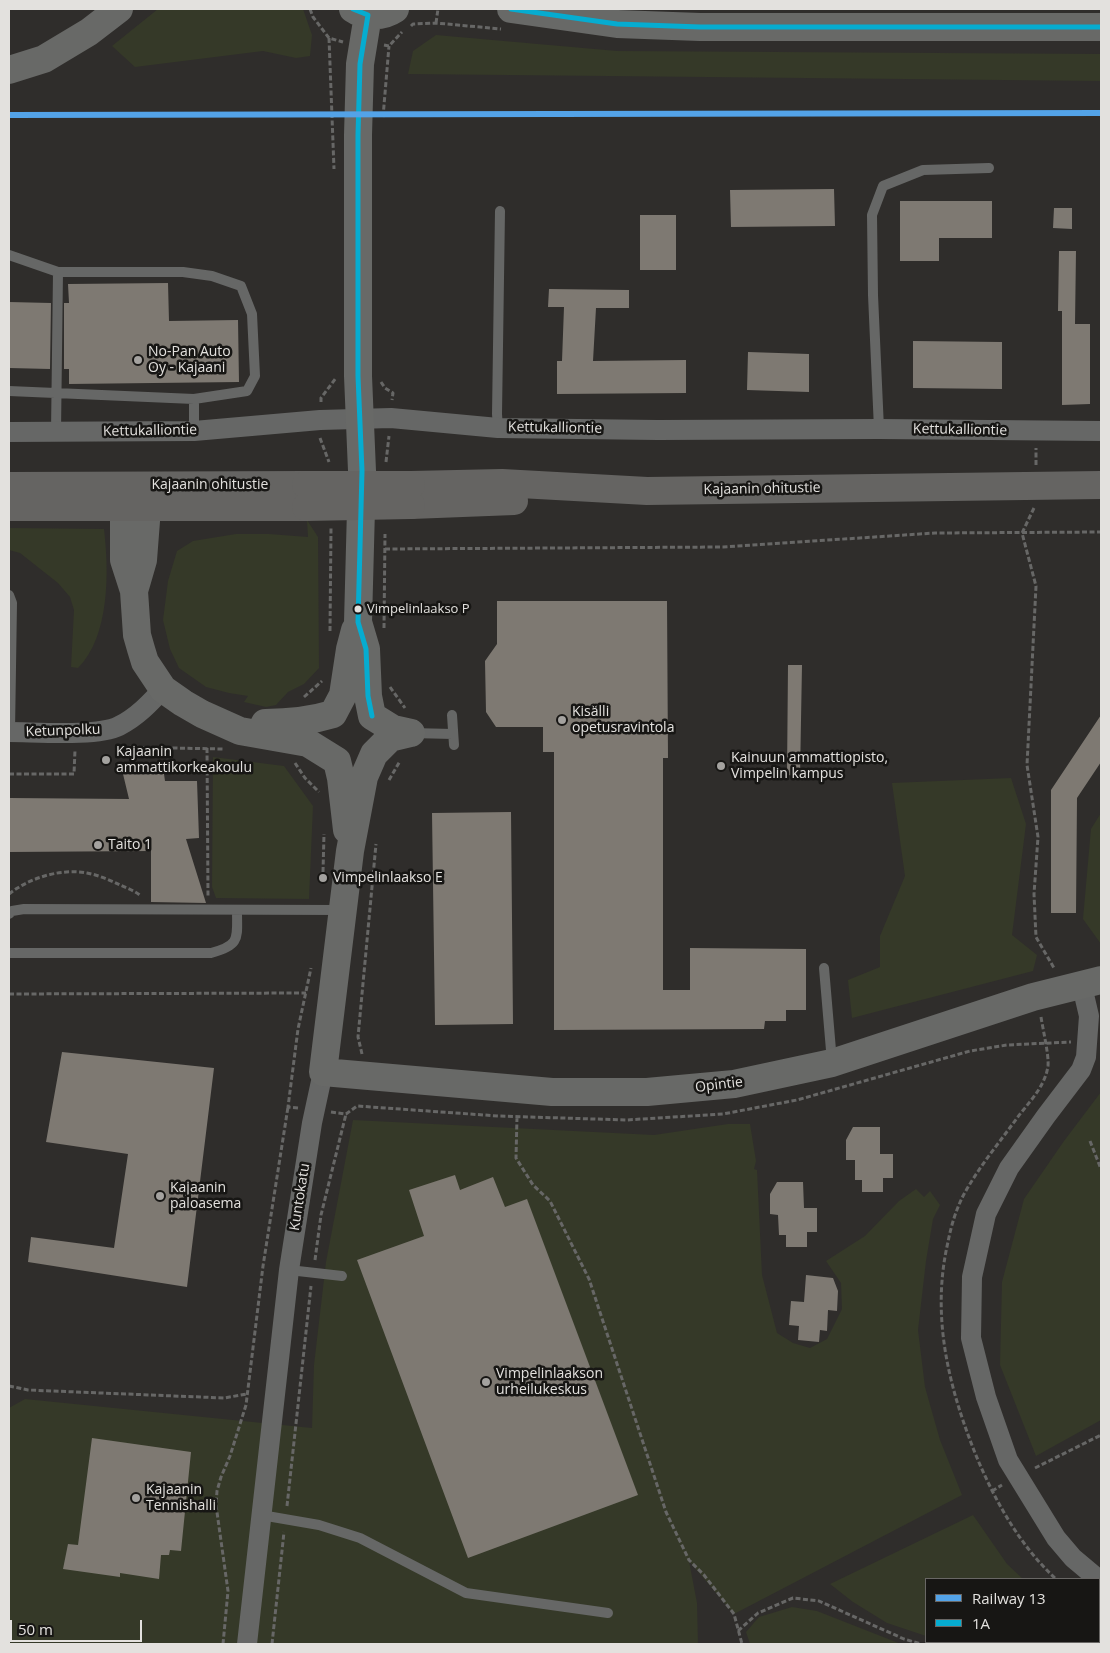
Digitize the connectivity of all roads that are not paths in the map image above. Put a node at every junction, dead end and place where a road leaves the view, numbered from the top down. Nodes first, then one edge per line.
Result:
1 (119, 9) edge
2 (395, 9) edge
3 (511, 9) edge
4 (360, 12) edge
5 (1101, 27) edge
6 (9, 70) edge
7 (989, 168) dead end
8 (500, 211) dead end
9 (9, 255) edge
10 (58, 272) junction
11 (9, 391) edge
12 (58, 392) junction
13 (194, 400) junction
14 (358, 419) junction
15 (498, 428) junction
16 (879, 429) junction
17 (194, 431) junction
18 (1101, 431) edge
19 (9, 432) edge
20 (56, 432) junction
21 (1101, 485) edge
22 (9, 486) edge
23 (135, 500) junction
24 (9, 507) edge
25 (9, 595) edge
26 (358, 622) junction
27 (163, 689) junction
28 (334, 714) junction
29 (452, 715) dead end
30 (372, 716) junction
31 (288, 731) junction
32 (9, 732) edge
33 (411, 733) junction
34 (374, 754) junction
35 (337, 761) junction
36 (350, 851) junction
37 (343, 910) junction
38 (237, 911) junction
39 (9, 914) edge
40 (9, 953) edge
41 (824, 968) dead end
42 (1092, 983) edge
43 (832, 1063) junction
44 (323, 1072) junction
45 (289, 1270) junction
46 (342, 1276) dead end
47 (261, 1515) junction
48 (1097, 1578) edge
49 (608, 1613) dead end
50 (247, 1644) edge

1 - 6 street
2 - 4 street
3 - 5 street
4 - 14 street
7 - 16 lane
8 - 15 lane
9 - 10 lane
10 - 12 lane
10 - 13 lane
11 - 12 lane
12 - 13 lane
12 - 20 lane
13 - 17 lane
14 - 15 street, Kettukalliontie
14 - 17 street, Kettukalliontie
14 - 26 street
15 - 16 street, Kettukalliontie
16 - 18 street, Kettukalliontie
17 - 20 street, Kettukalliontie
19 - 20 street, Kettukalliontie
21 - 23 highway, Kajaanin ohitustie, bridge
22 - 23 highway, Kajaanin ohitustie
23 - 24 highway, Kajaanin ohitustie
23 - 27 street
25 - 32 lane
26 - 28 street
26 - 30 street
27 - 31 street
27 - 32 street, Ketunpolku
28 - 30 street
28 - 31 street
28 - 35 street
29 - 33 lane
30 - 33 street
30 - 34 street
31 - 35 street
33 - 34 street
34 - 35 street
34 - 36 street, Kuntokatu
35 - 36 street
36 - 37 street, Kuntokatu
37 - 38 lane
37 - 44 street, Kuntokatu
38 - 39 lane
38 - 40 lane
41 - 43 lane
42 - 43 street, Opintie
42 - 48 street
43 - 44 street, Opintie
44 - 45 street, Kuntokatu
45 - 46 lane
45 - 47 street, Kuntokatu
47 - 49 lane
47 - 50 street, Kuntokatu

